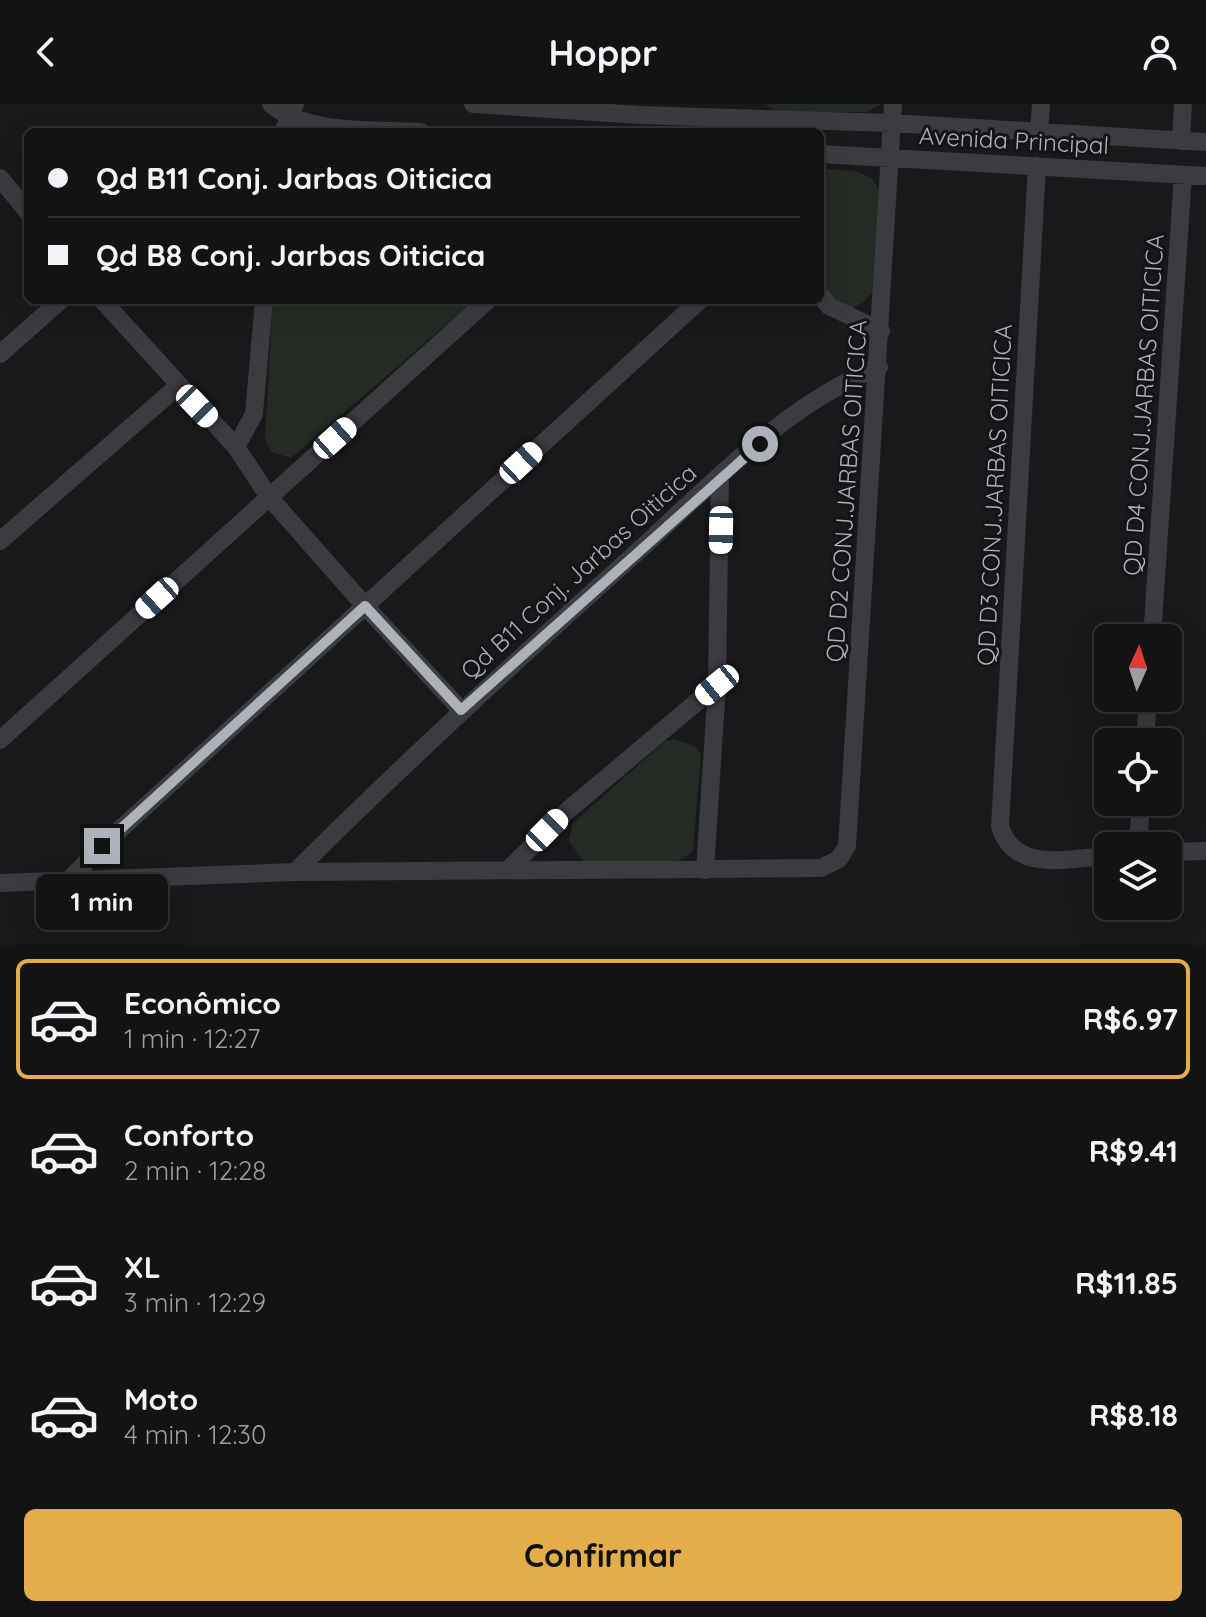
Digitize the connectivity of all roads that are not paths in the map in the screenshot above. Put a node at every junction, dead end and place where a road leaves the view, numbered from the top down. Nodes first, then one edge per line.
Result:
1 (271, 104) edge
2 (473, 104) edge
3 (1041, 104) edge
4 (1183, 104) edge
5 (635, 109) edge
6 (715, 110) edge
7 (892, 113) edge
8 (289, 118) edge
9 (365, 128) edge
10 (1039, 132) junction
11 (1181, 141) junction
12 (1206, 142) edge
13 (824, 154) edge
14 (890, 157) junction
15 (1037, 166) junction
16 (1183, 175) junction
17 (1206, 176) edge
18 (0, 178) edge
19 (24, 207) edge
20 (824, 300) edge
21 (56, 304) edge
22 (106, 304) edge
23 (264, 304) edge
24 (484, 304) edge
25 (696, 304) edge
26 (881, 331) junction
27 (0, 354) edge
28 (879, 367) junction
29 (178, 386) junction
30 (236, 447) junction
31 (720, 477) junction
32 (269, 497) junction
33 (0, 541) edge
34 (365, 606) junction
35 (1153, 624) edge
36 (717, 685) junction
37 (461, 710) junction
38 (0, 740) edge
39 (1206, 851) edge
40 (1182, 852) edge
41 (1094, 857) edge
42 (509, 869) junction
43 (705, 870) junction
44 (295, 872) junction
45 (68, 881) junction
46 (0, 883) edge

1 - 8 street
2 - 5 street, Avenida Principal
3 - 10 street
4 - 11 street
5 - 6 street, Avenida Principal
6 - 7 street, Avenida Principal
7 - 10 street, Avenida Principal
7 - 14 street, QD D2 CONJ.JARBAS OITICICA
8 - 9 street
10 - 11 street, Avenida Principal
11 - 12 street, Avenida Principal
13 - 14 street, Avenida Principal
14 - 15 street, Avenida Principal
14 - 26 street, QD D2 CONJ.JARBAS OITICICA
15 - 16 street, Avenida Principal
15 - 41 street, QD D3 CONJ.JARBAS OITICICA
16 - 17 street, Avenida Principal
16 - 35 street, QD D4 CONJ.JARBAS OITICICA
18 - 19 street
20 - 26 street
21 - 27 street
22 - 29 street
23 - 30 street
24 - 32 street
25 - 34 street
26 - 28 street, QD D2 CONJ.JARBAS OITICICA
28 - 31 street, Qd B11 Conj. Jarbas Oiticica
28 - 43 street, QD D2 CONJ.JARBAS OITICICA
29 - 30 street
29 - 33 street
30 - 32 street
31 - 36 street
31 - 37 street, Qd B11 Conj. Jarbas Oiticica
32 - 34 street
32 - 38 street
34 - 37 street
34 - 45 street
36 - 42 street
36 - 43 street
37 - 44 street, Qd B11 Conj. Jarbas Oiticica
39 - 40 street
42 - 43 street
42 - 44 street
44 - 45 street
45 - 46 street

